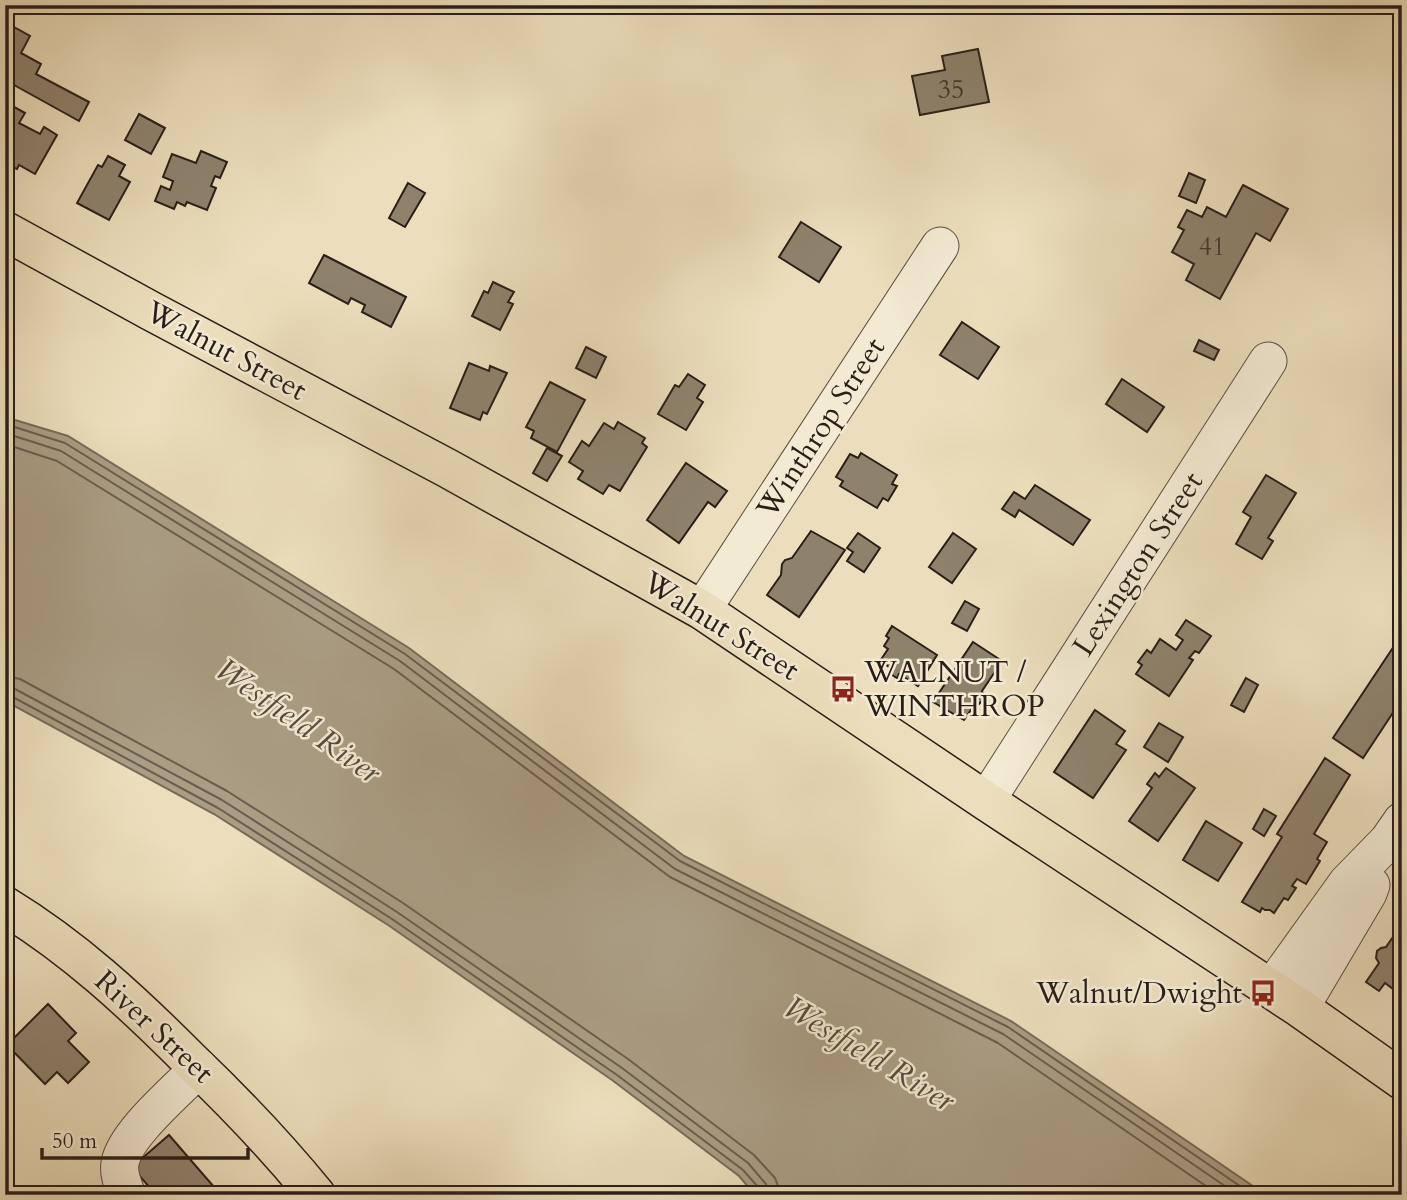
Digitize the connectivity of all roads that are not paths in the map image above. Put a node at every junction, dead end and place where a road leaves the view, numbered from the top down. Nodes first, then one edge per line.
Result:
1 (5, 231) edge
2 (940, 246) dead end
3 (1268, 361) dead end
4 (702, 610) junction
5 (986, 801) junction
6 (1395, 831) edge
7 (5, 906) edge
8 (1286, 998) junction
9 (199, 1069) junction
10 (1402, 1080) edge
11 (127, 1195) edge
12 (316, 1195) edge

1 - 4 main road, Walnut Street
2 - 4 street, Winthrop Street
3 - 5 street, Lexington Street
4 - 5 main road, Walnut Street
5 - 8 main road, Walnut Street
6 - 8 street
7 - 9 main road, River Street
8 - 10 main road, Walnut Street
9 - 11 street
9 - 12 main road, River Street

